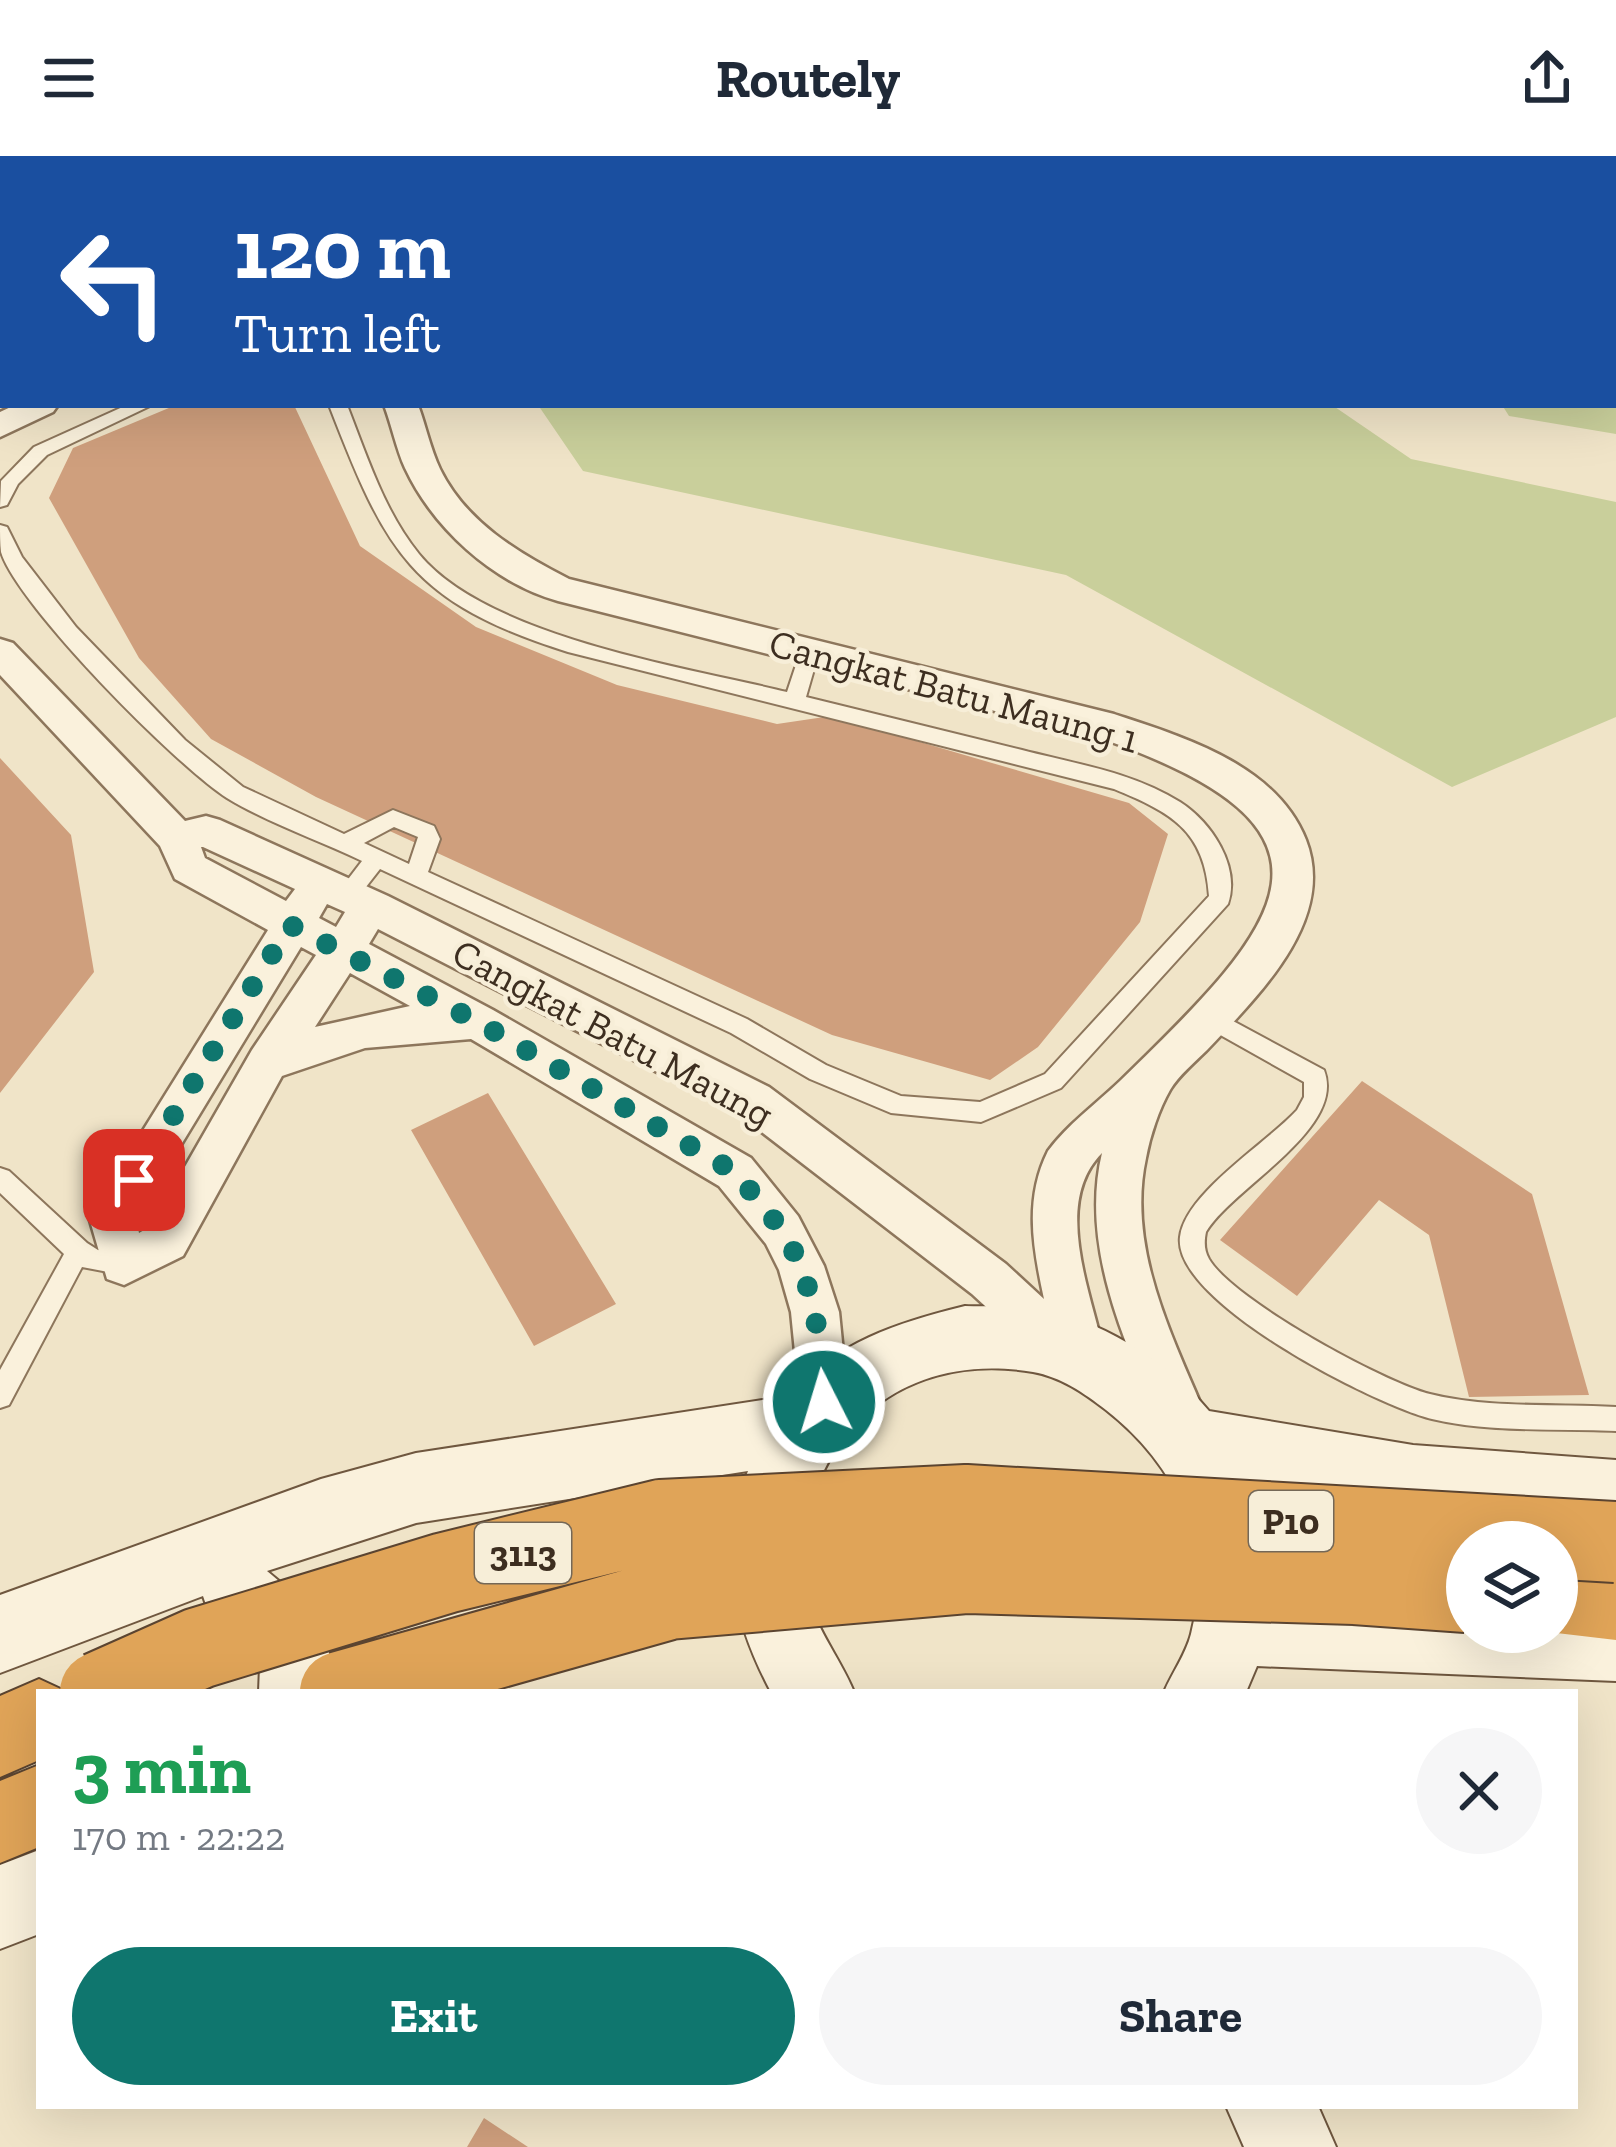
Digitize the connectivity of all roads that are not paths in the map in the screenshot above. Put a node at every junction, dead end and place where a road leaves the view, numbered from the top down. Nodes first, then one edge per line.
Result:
1 (35, 408) edge
2 (136, 408) edge
3 (339, 408) edge
4 (402, 408) edge
5 (0, 426) edge
6 (0, 501) edge
7 (0, 531) edge
8 (0, 652) edge
9 (808, 652) junction
10 (794, 702) junction
11 (177, 838) junction
12 (345, 842) junction
13 (377, 857) junction
14 (416, 876) junction
15 (347, 896) junction
16 (290, 925) junction
17 (343, 950) junction
18 (1207, 1016) junction
19 (478, 1022) junction
20 (267, 1063) junction
21 (1154, 1076) junction
22 (0, 1178) edge
23 (78, 1251) junction
24 (124, 1264) junction
25 (1073, 1351) junction
26 (0, 1396) edge
27 (813, 1415) junction
28 (1616, 1419) edge
29 (1192, 1442) junction
30 (1616, 1496) edge
31 (967, 1539) junction
32 (1616, 1542) edge
33 (1446, 1590) edge
34 (106, 1595) junction
35 (1578, 1599) edge
36 (1616, 1602) edge
37 (0, 1634) edge
38 (1616, 1642) edge
39 (1215, 1673) edge
40 (107, 1689) edge
41 (298, 1689) edge
42 (350, 1689) edge
43 (813, 1689) edge
44 (36, 1720) edge
45 (0, 1736) edge
46 (36, 1806) edge
47 (0, 1822) edge
48 (36, 1893) edge
49 (0, 1907) edge
50 (1272, 2109) edge
51 (1325, 2109) edge
52 (1292, 2147) edge
53 (1335, 2147) edge

1 - 5 street
2 - 6 lane
3 - 10 lane
4 - 9 street, Cangkat Batu Maung 1
7 - 12 lane
8 - 11 street, Cangkat Batu Maung
9 - 10 lane
9 - 18 street, Cangkat Batu Maung 1
10 - 14 lane
11 - 15 street, Cangkat Batu Maung
11 - 16 street, Cangkat Batu Maung
12 - 13 lane
12 - 14 lane
13 - 14 lane
13 - 15 lane
15 - 16 street
15 - 17 street
15 - 25 street, Cangkat Batu Maung
16 - 17 street, Cangkat Batu Maung
16 - 24 street
17 - 19 street, Cangkat Batu Maung
17 - 20 street
18 - 21 street, Cangkat Batu Maung 1
18 - 28 lane
19 - 20 street
19 - 27 street, Cangkat Batu Maung
20 - 24 street
21 - 25 street, Cangkat Batu Maung 1
21 - 29 street, Cangkat Batu Maung 1
22 - 23 lane
23 - 24 lane
23 - 26 lane
25 - 27 main road
25 - 29 main road
27 - 34 main road
27 - 43 main road
29 - 30 main road
29 - 39 main road
31 - 32 highway, P10, bridge
31 - 33 highway, P10, bridge
31 - 40 highway, 3113, bridge
31 - 42 highway, 3113, bridge
34 - 37 main road
34 - 41 main road
35 - 36 highway
38 - 39 main road
44 - 45 highway
46 - 47 highway
48 - 49 main road
50 - 52 main road
51 - 53 main road

